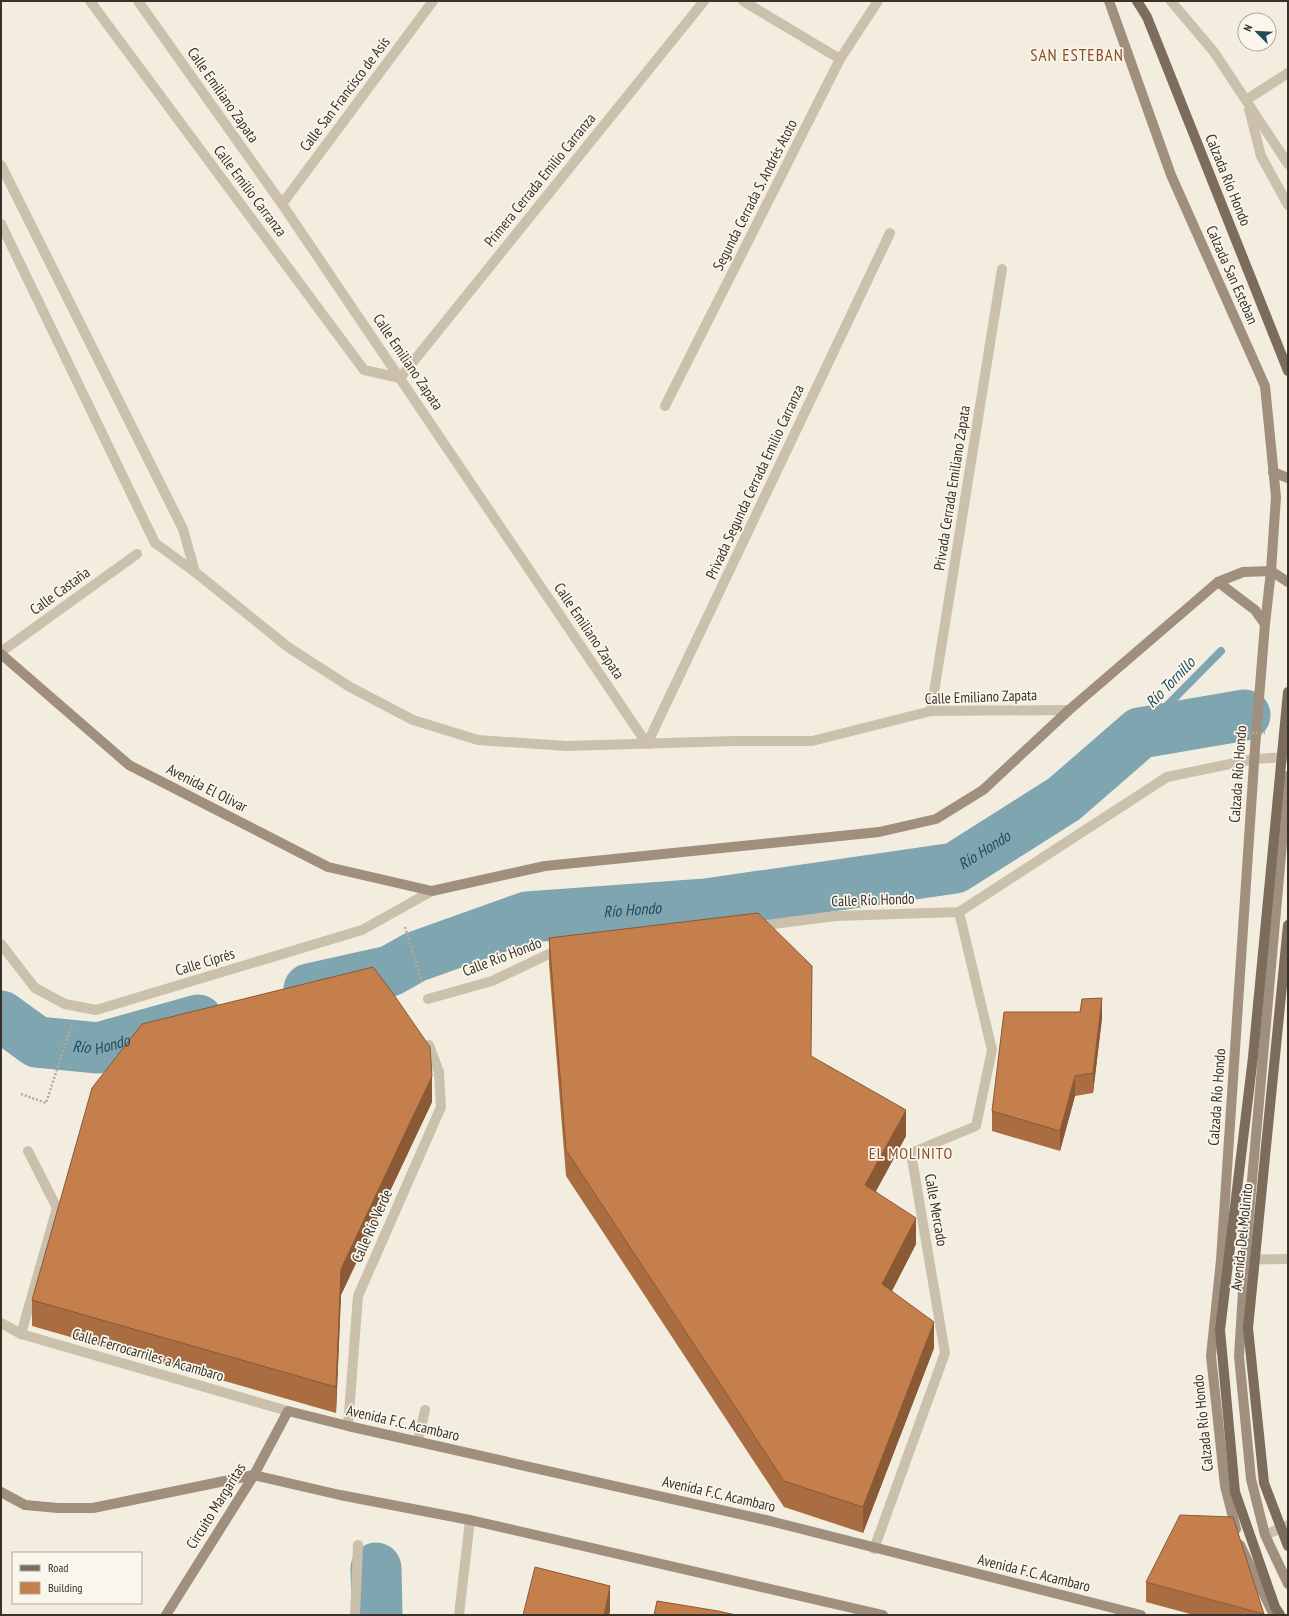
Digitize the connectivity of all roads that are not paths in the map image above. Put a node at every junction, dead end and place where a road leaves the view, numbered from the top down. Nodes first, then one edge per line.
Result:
1 (90, 1) edge
2 (138, 1) edge
3 (433, 1) edge
4 (704, 1) edge
5 (743, 1) edge
6 (878, 1) edge
7 (1109, 1) edge
8 (1137, 1) edge
9 (1171, 1) edge
10 (840, 59) junction
11 (1288, 73) edge
12 (1246, 100) junction
13 (1288, 164) edge
14 (1, 165) edge
15 (282, 204) junction
16 (1288, 205) edge
17 (1, 224) edge
18 (890, 233) dead end
19 (1002, 269) dead end
20 (1288, 371) edge
21 (400, 378) junction
22 (665, 406) dead end
23 (1273, 472) junction
24 (1288, 478) edge
25 (137, 554) dead end
26 (195, 572) junction
27 (1271, 572) junction
28 (1218, 582) junction
29 (1288, 582) edge
30 (1265, 624) junction
31 (1, 653) edge
32 (1288, 692) edge
33 (1068, 710) junction
34 (931, 711) junction
35 (647, 744) junction
36 (1288, 757) edge
37 (1254, 759) junction
38 (1288, 776) edge
39 (432, 891) junction
40 (959, 912) junction
41 (1288, 926) edge
42 (750, 927) edge
43 (1, 944) edge
44 (572, 951) edge
45 (426, 994) road end
46 (429, 1045) edge
47 (28, 1151) dead end
48 (1245, 1259) junction
49 (1288, 1259) edge
50 (1221, 1260) junction
51 (1, 1323) edge
52 (21, 1334) junction
53 (425, 1410) dead end
54 (288, 1411) junction
55 (348, 1426) junction
56 (418, 1441) junction
57 (254, 1475) junction
58 (1, 1492) edge
59 (470, 1520) junction
60 (1288, 1525) edge
61 (1265, 1535) junction
62 (358, 1545) dead end
63 (1288, 1546) edge
64 (874, 1549) junction
65 (1288, 1584) edge
66 (166, 1615) edge
67 (355, 1615) edge
68 (459, 1615) edge
69 (883, 1615) edge
70 (1141, 1615) edge
71 (1274, 1615) edge
72 (1280, 1615) edge

1 - 21 street, Calle Emilio Carranza
2 - 15 street, Calle Emiliano Zapata
3 - 15 street, Calle San Francisco de Asís
4 - 21 street, Primera Cerrada Emilio Carranza
5 - 10 street
6 - 10 street, Segunda Cerrada S. Andrés Atoto
7 - 23 main road, Calzada San Esteban
8 - 20 main road, Calzada Río Hondo
9 - 12 street
10 - 22 street, Segunda Cerrada S. Andrés Atoto
11 - 12 street
12 - 13 street
12 - 16 street
14 - 26 street
15 - 21 street, Calle Emiliano Zapata
17 - 26 street, Calle Emiliano Zapata
18 - 35 street, Privada Segunda Cerrada Emilio Carranza
19 - 34 street, Privada Cerrada Emiliano Zapata
21 - 35 street, Calle Emiliano Zapata
23 - 24 main road
23 - 27 main road, Calzada San Esteban
25 - 31 street, Calle Castaña
26 - 35 street, Calle Emiliano Zapata
27 - 28 main road
27 - 29 main road
27 - 30 main road, Calzada Río Hondo
28 - 30 main road
28 - 33 main road
30 - 37 main road, Calzada Río Hondo
31 - 39 main road, Avenida El Olivar
32 - 72 main road, Calzada Río Hondo, bridge
33 - 34 street, Calle Emiliano Zapata
33 - 39 main road
34 - 35 street, Calle Emiliano Zapata
36 - 37 street
37 - 40 street
37 - 50 main road, Calzada Río Hondo
38 - 48 main road
39 - 43 street, Calle Ciprés
40 - 42 street, Calle Río Hondo
40 - 64 street, Calle Mercado
41 - 63 main road, Avenida Del Molinito, bridge
44 - 45 street, Calle Río Hondo
46 - 55 street, Calle Río Verde
47 - 52 street
48 - 49 street
48 - 50 street
48 - 61 main road
50 - 71 main road, Calzada Río Hondo
51 - 52 street, Calle Ferrocarriles a Acambaro
52 - 54 street, Calle Ferrocarriles a Acambaro
53 - 56 street
54 - 55 main road, Avenida F.C. Acambaro
54 - 57 main road, Circuito Margaritas
55 - 56 main road, Avenida F.C. Acambaro
56 - 64 main road, Avenida F.C. Acambaro
57 - 58 main road
57 - 59 main road
57 - 66 main road, Circuito Margaritas
59 - 68 street
59 - 69 main road
60 - 61 street
61 - 65 main road
62 - 67 street
64 - 70 main road, Avenida F.C. Acambaro

